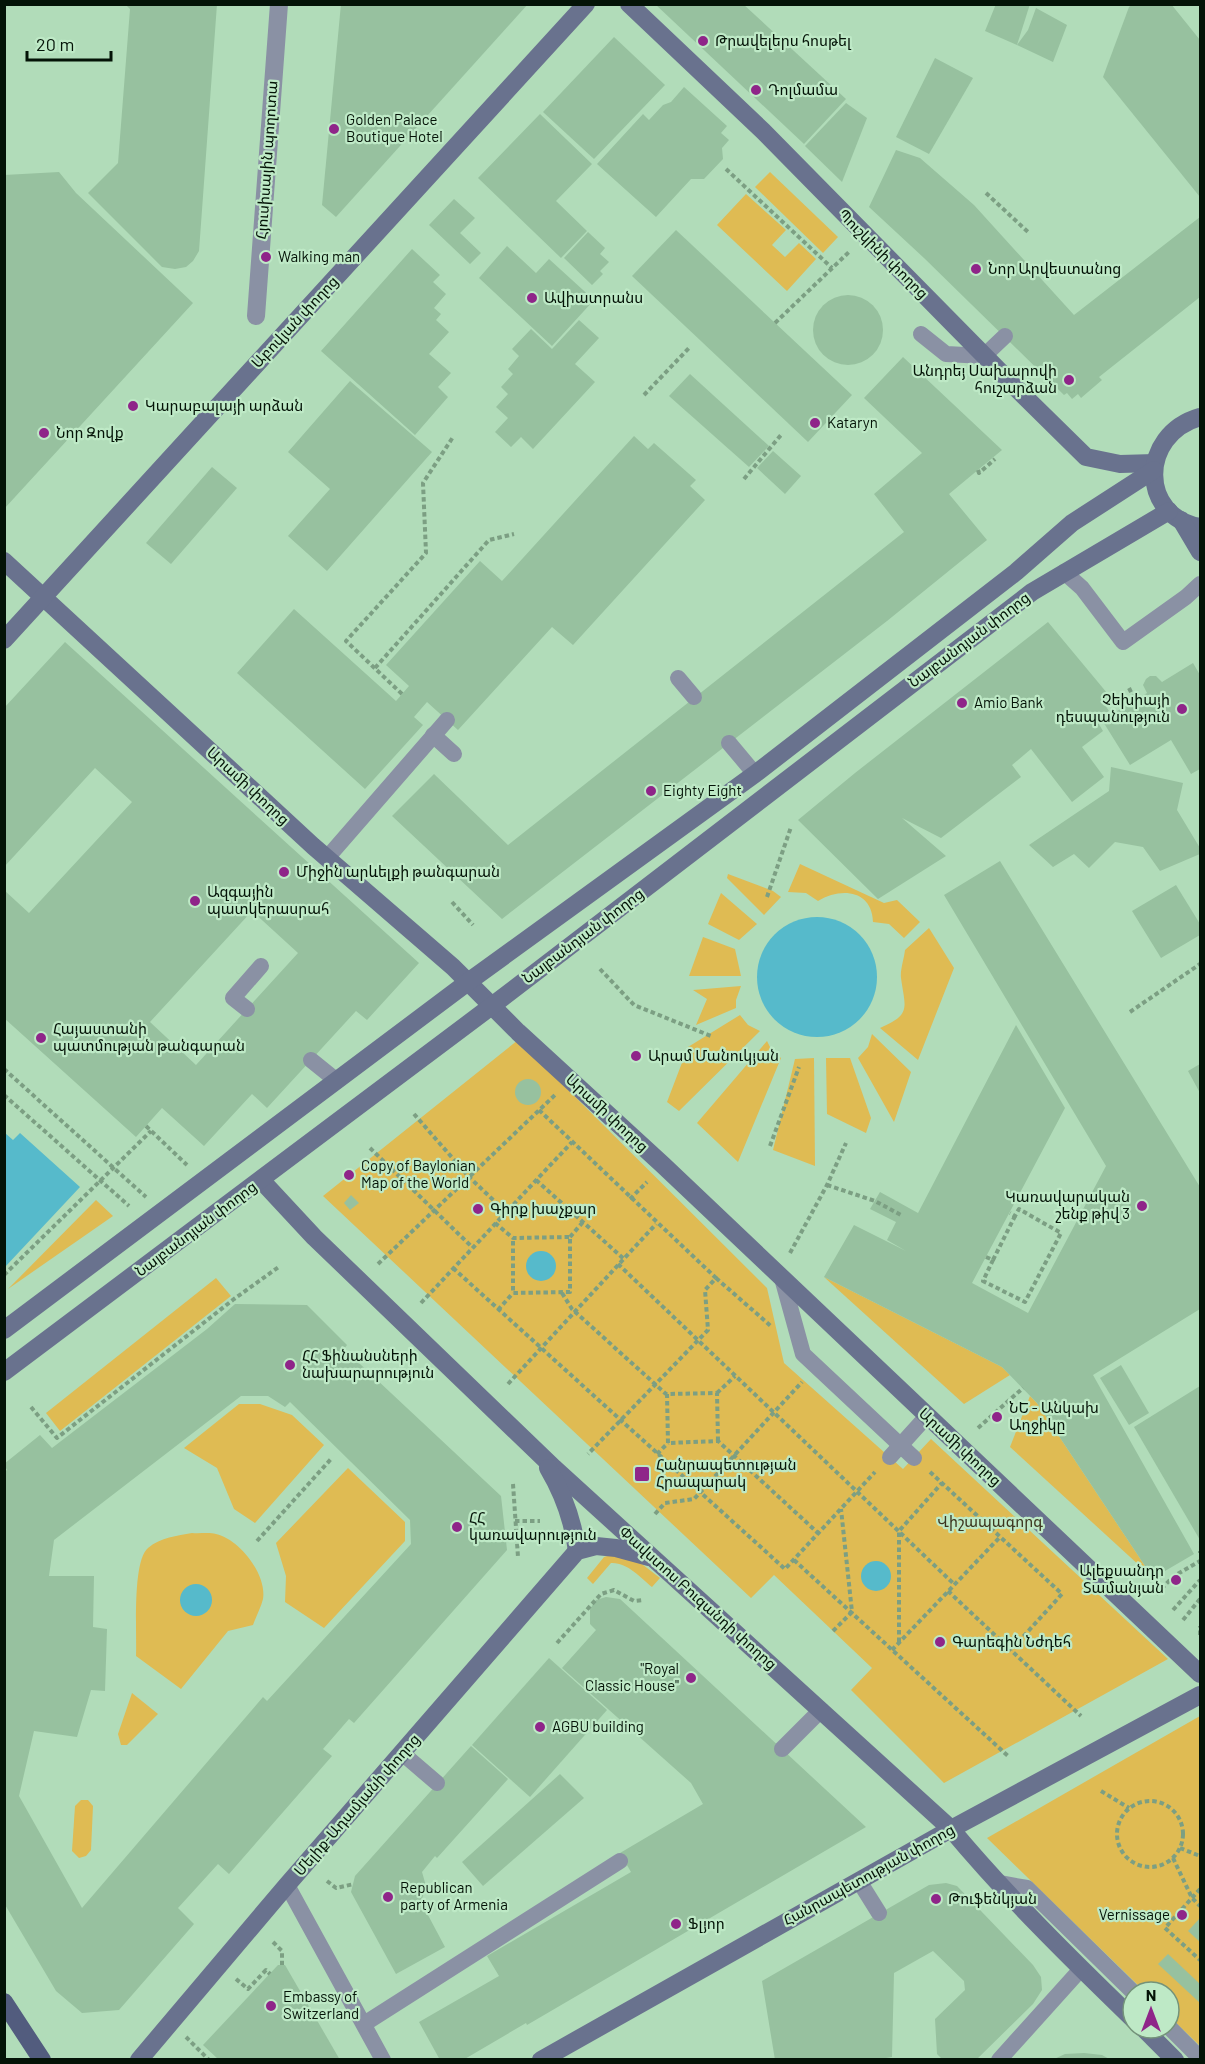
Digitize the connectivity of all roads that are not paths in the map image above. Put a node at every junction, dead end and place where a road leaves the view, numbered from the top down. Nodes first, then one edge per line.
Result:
1 (279, 4) edge
2 (586, 4) edge
3 (629, 4) edge
4 (256, 316) dead end
5 (921, 334) dead end
6 (1005, 336) dead end
7 (984, 356) junction
8 (1200, 417) edge
9 (1155, 466) junction
10 (1175, 515) junction
11 (1200, 527) edge
12 (1200, 552) edge
13 (4, 561) edge
14 (1064, 572) junction
15 (1200, 584) edge
16 (44, 597) junction
17 (4, 640) edge
18 (678, 678) dead end
19 (694, 697) dead end
20 (447, 720) dead end
21 (433, 735) junction
22 (729, 743) dead end
23 (454, 754) dead end
24 (755, 774) junction
25 (327, 858) junction
26 (261, 966) dead end
27 (468, 982) junction
28 (493, 1005) junction
29 (247, 1009) dead end
30 (311, 1060) dead end
31 (337, 1081) junction
32 (261, 1180) junction
33 (782, 1278) junction
34 (4, 1330) edge
35 (4, 1372) edge
36 (927, 1416) junction
37 (896, 1451) junction
38 (539, 1454) junction
39 (915, 1458) road end
40 (577, 1551) junction
41 (656, 1560) junction
42 (1200, 1674) edge
43 (1200, 1695) edge
44 (821, 1710) junction
45 (782, 1749) dead end
46 (402, 1752) junction
47 (437, 1783) dead end
48 (951, 1829) junction
49 (620, 1861) dead end
50 (859, 1881) junction
51 (999, 1883) junction
52 (287, 1885) junction
53 (879, 1913) dead end
54 (1081, 1969) junction
55 (1121, 1980) edge
56 (4, 2002) edge
57 (1121, 2007) edge
58 (364, 2024) junction
59 (1181, 2039) edge
60 (1155, 2040) edge
61 (1200, 2058) edge
62 (42, 2060) edge
63 (139, 2060) edge
64 (383, 2060) edge
65 (541, 2060) edge
66 (999, 2060) edge
67 (1175, 2060) edge

1 - 4 street, Հյուսիսային պողոտա
2 - 16 street, Աբովյան փողոց
3 - 7 street, Պուշկինի փողոց
5 - 7 lane
6 - 7 lane
7 - 9 street, Պուշկինի փողոց
8 - 9 street
9 - 10 street
9 - 24 street, Նալբանդյան փողոց
10 - 11 street
10 - 12 street
10 - 14 street, Նալբանդյան փողոց
13 - 16 street, Արամի փողոց
14 - 15 lane
14 - 28 street, Նալբանդյան փողոց
16 - 17 street, Աբովյան փողոց
16 - 25 street, Արամի փողոց
18 - 19 lane
20 - 21 lane
21 - 23 lane
21 - 25 lane
22 - 24 lane
24 - 27 street, Նալբանդյան փողոց
25 - 27 street, Արամի փողոց
26 - 29 lane
27 - 28 street, Արամի փողոց
27 - 31 street, Նալբանդյան փողոց
28 - 32 street, Նալբանդյան փողոց
28 - 33 street, Արամի փողոց
30 - 31 lane
31 - 34 street, Նալբանդյան փողոց
32 - 35 street, Նալբանդյան փողոց
32 - 38 street, Փավստոս Բուզանդի փողոց
33 - 36 street, Արամի փողոց
33 - 37 lane
36 - 37 lane
36 - 42 street, Արամի փողոց
37 - 39 lane
38 - 40 street
38 - 41 street, Փավստոս Բուզանդի փողոց
40 - 41 street
40 - 46 street, Մելիք-Ադամյանի փողոց
41 - 44 street, Փավստոս Բուզանդի փողոց
43 - 48 street, Հանրապետության փողոց
44 - 45 lane
44 - 48 street, Փավստոս Բուզանդի փողոց
46 - 47 lane
46 - 52 street, Մելիք-Ադամյանի փողոց
48 - 50 street, Հանրապետության փողոց
48 - 51 street, Փավստոս Բուզանդի փողոց
49 - 58 lane
50 - 53 lane
50 - 65 street, Հանրապետության փողոց
51 - 54 street, Փավստոս Բուզանդի փողոց
51 - 55 lane
52 - 58 lane
52 - 63 street, Մելիք-Ադամյանի փողոց
54 - 57 street, Փավստոս Բուզանդի փողոց
54 - 66 lane
56 - 62 main road
58 - 64 lane
59 - 61 lane
60 - 67 street

